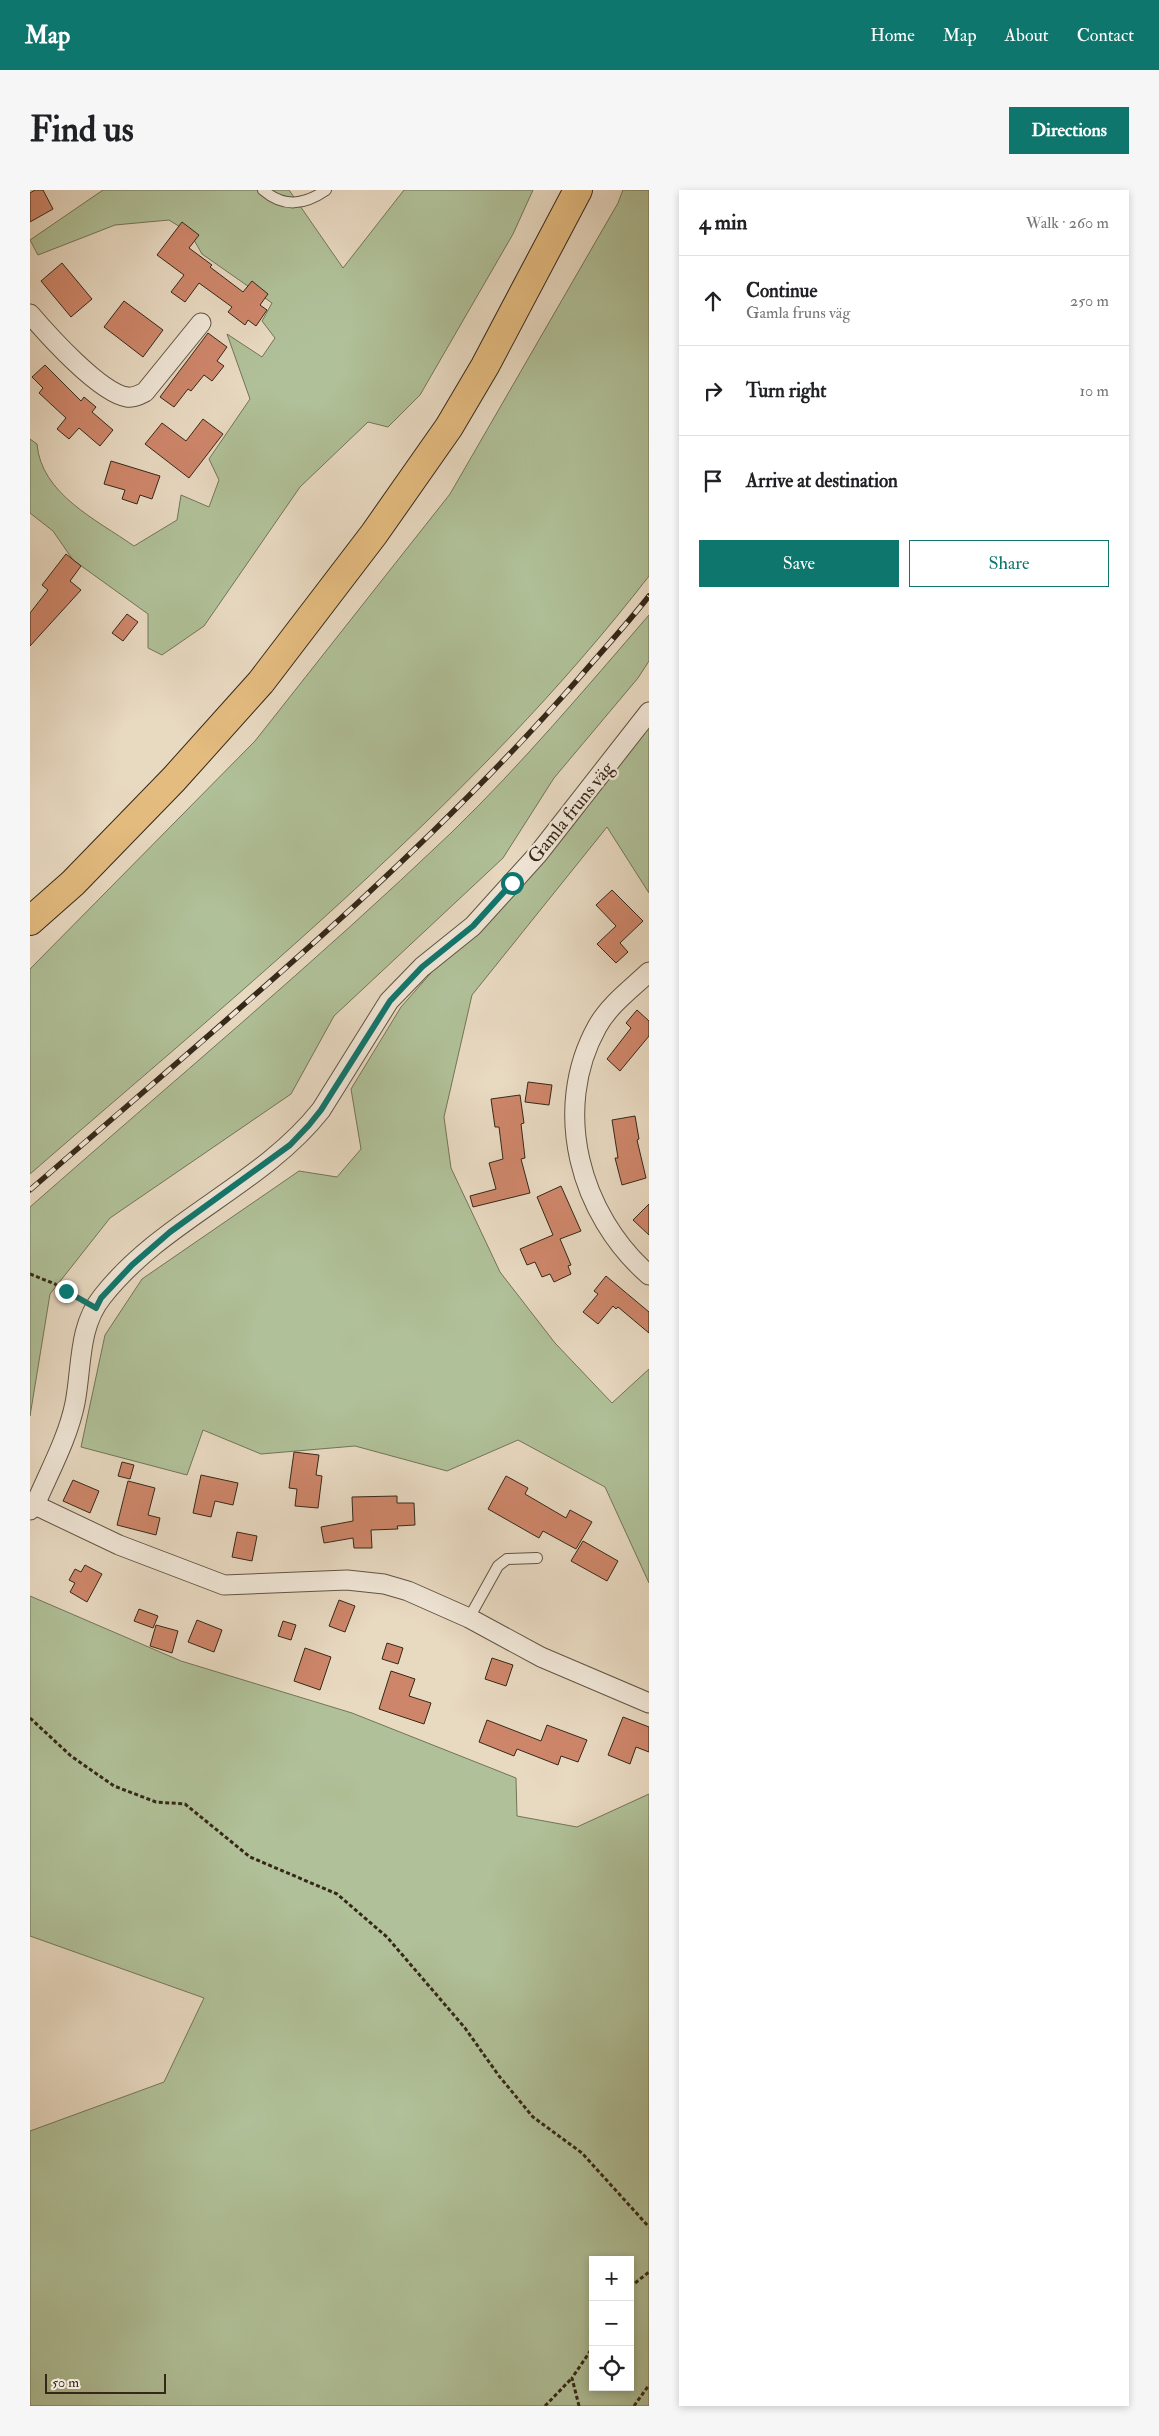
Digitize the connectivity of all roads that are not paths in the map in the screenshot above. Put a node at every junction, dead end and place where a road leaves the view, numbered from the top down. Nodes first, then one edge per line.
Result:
1 (263, 190) edge
2 (326, 190) edge
3 (578, 190) edge
4 (30, 314) edge
5 (201, 323) dead end
6 (649, 712) edge
7 (30, 921) edge
8 (649, 972) edge
9 (649, 1275) edge
10 (32, 1507) edge
11 (537, 1558) dead end
12 (469, 1618) junction
13 (649, 1703) edge

1 - 2 lane
3 - 7 main road
4 - 5 street
6 - 10 street, Gamla fruns väg
8 - 9 street
10 - 12 street
11 - 12 lane
12 - 13 street

